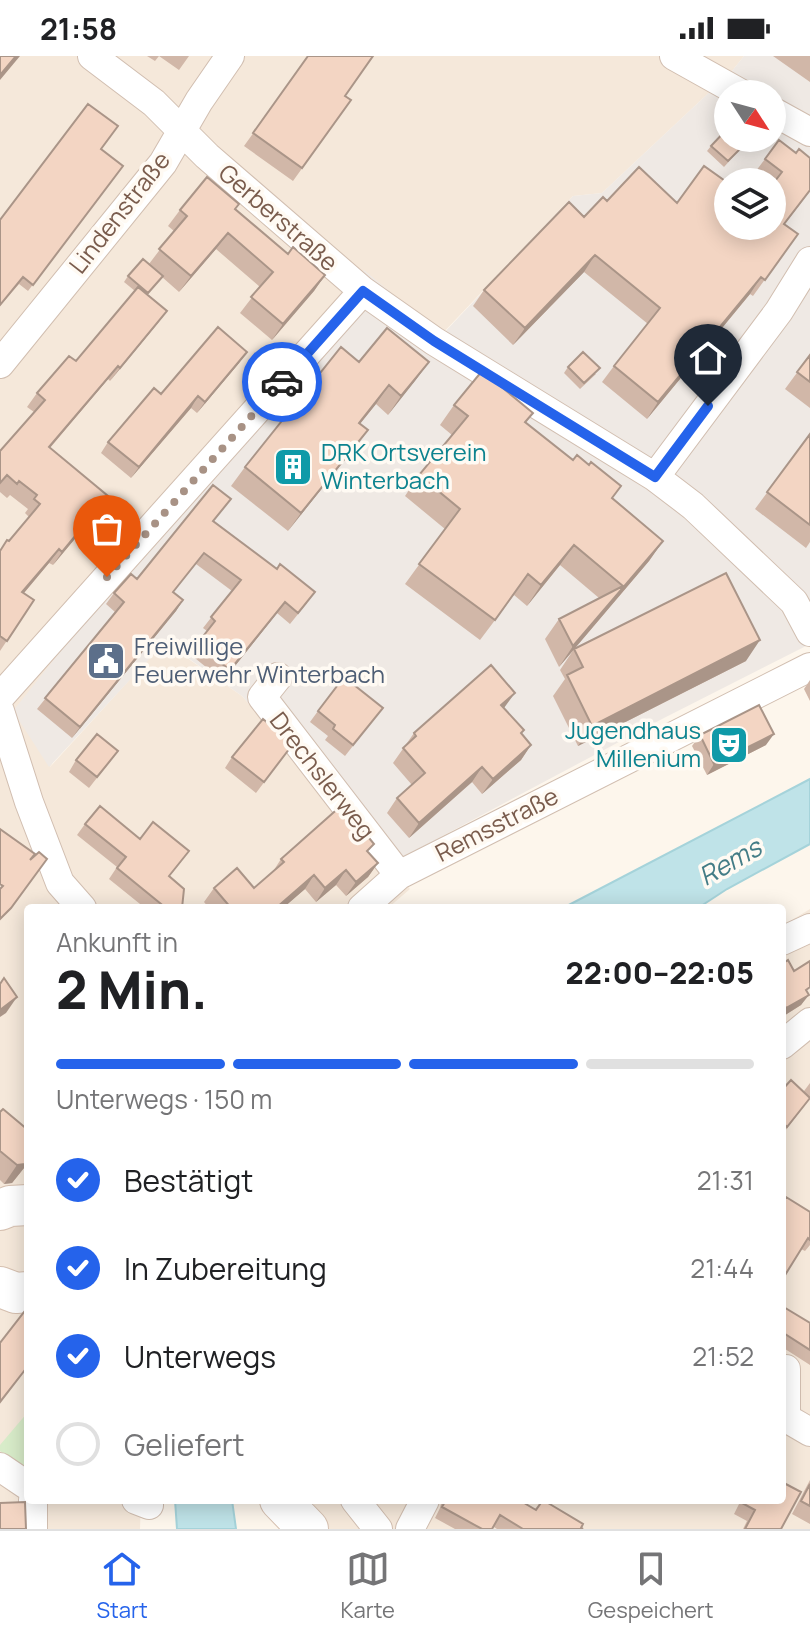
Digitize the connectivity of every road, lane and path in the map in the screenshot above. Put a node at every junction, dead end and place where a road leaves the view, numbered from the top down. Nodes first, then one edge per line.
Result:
1 (92, 56) edge
2 (230, 56) edge
3 (674, 56) edge
4 (717, 80) edge
5 (786, 119) edge
6 (182, 129) junction
7 (810, 132) edge
8 (810, 261) edge
9 (363, 291) junction
10 (0, 364) edge
11 (655, 477) junction
12 (810, 632) edge
13 (810, 667) edge
14 (278, 677) dead end
15 (0, 697) edge
16 (0, 711) edge
17 (399, 875) junction
18 (78, 904) edge
19 (366, 904) edge
20 (810, 928) edge
21 (786, 939) edge
22 (810, 1022) edge
23 (786, 1042) edge
24 (24, 1205) edge
25 (0, 1210) edge
26 (0, 1287) edge
27 (24, 1292) edge
28 (786, 1369) dead end
29 (810, 1432) edge
30 (0, 1467) edge
31 (24, 1483) edge
32 (33, 1504) edge
33 (284, 1504) edge
34 (358, 1504) edge
35 (423, 1504) edge
36 (33, 1529) edge
37 (308, 1529) edge
38 (378, 1529) edge
39 (410, 1529) edge

1 - 6 street, Gerberstraße
2 - 6 street, Lindenstraße
3 - 4 street
5 - 7 street
6 - 9 street, Gerberstraße
6 - 10 street, Lindenstraße
8 - 11 street
9 - 11 street, Gerberstraße
9 - 15 street
11 - 12 street, Gerberstraße
13 - 17 street, Remsstraße
14 - 17 street, Drechslerweg
16 - 18 street
17 - 19 street, Remsstraße
20 - 21 street
22 - 23 street
24 - 25 main road
26 - 27 main road
28 - 29 street
30 - 31 street
32 - 36 street
33 - 37 main road
34 - 38 street
35 - 39 street

